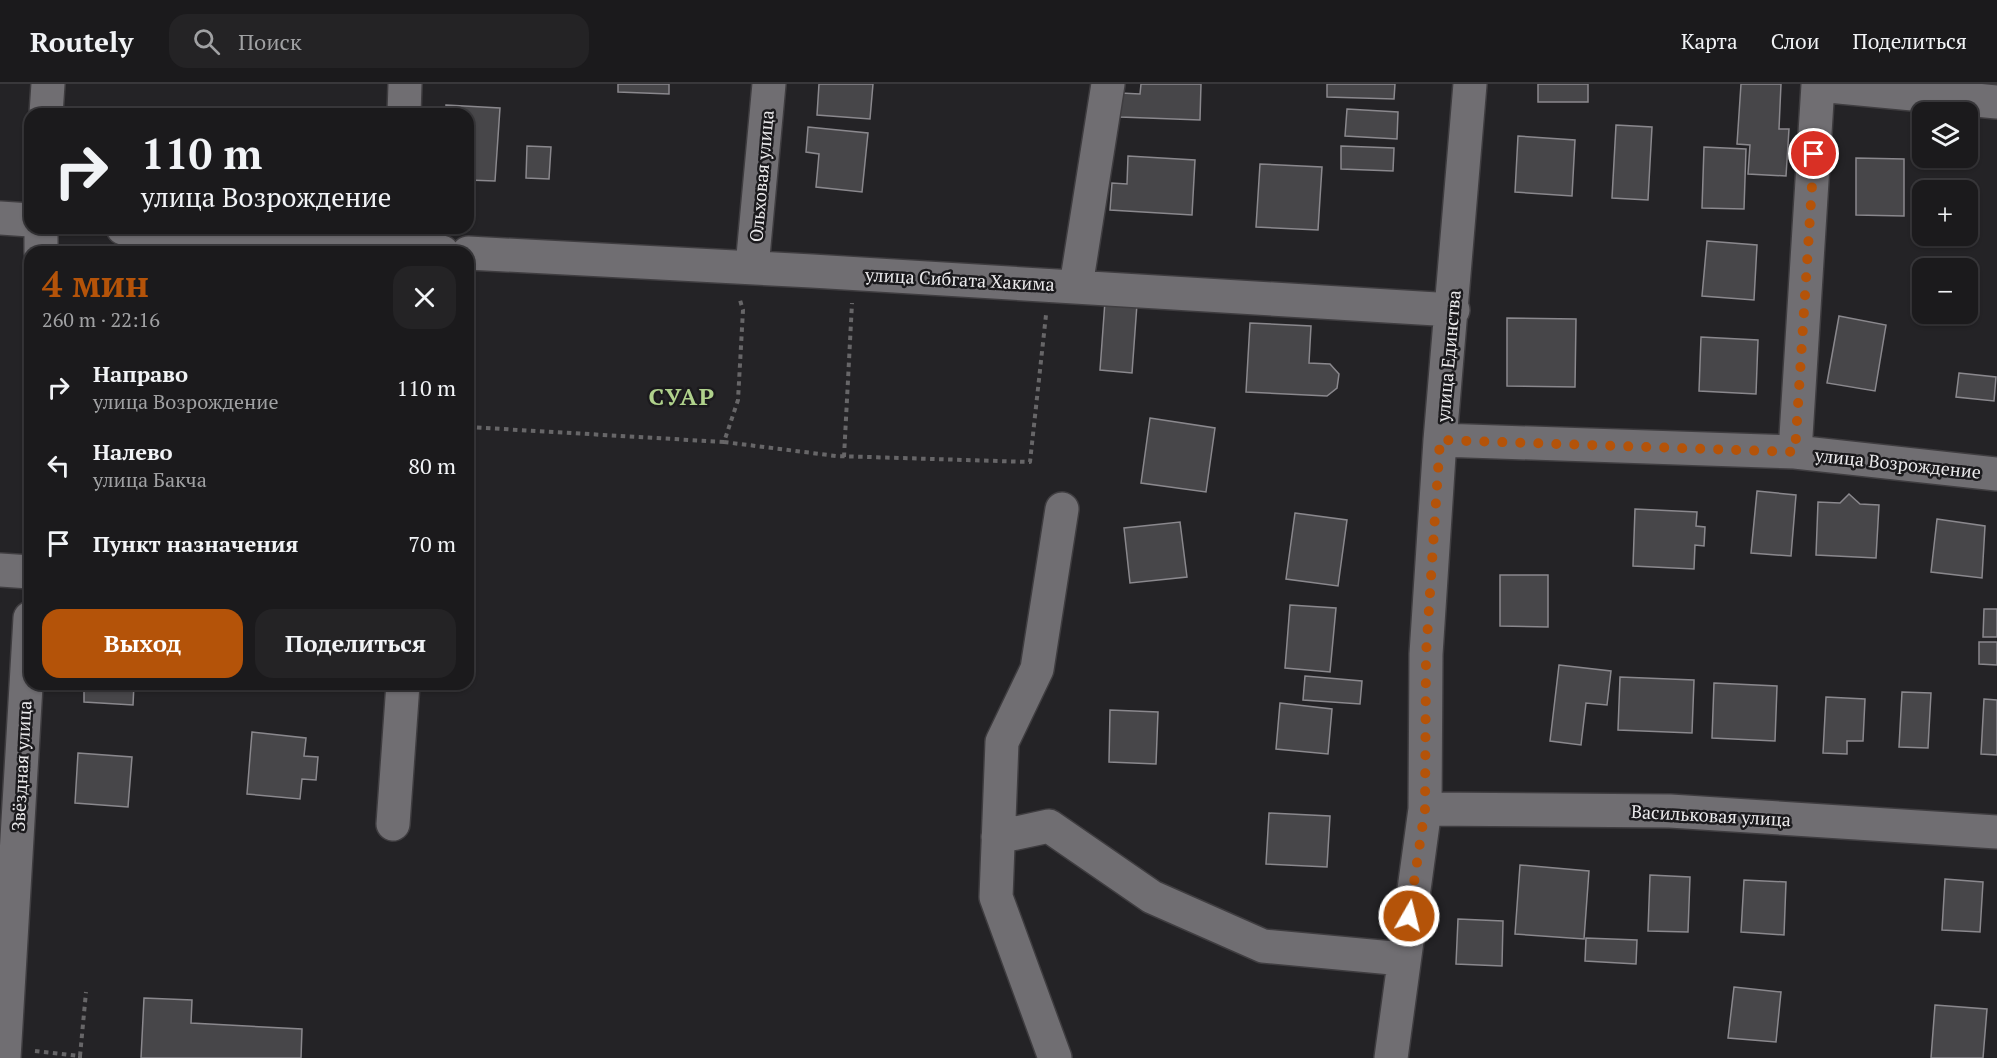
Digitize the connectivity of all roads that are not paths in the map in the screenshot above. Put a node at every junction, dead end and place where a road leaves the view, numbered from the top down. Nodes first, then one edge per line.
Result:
1 (48, 84) edge
2 (405, 84) edge
3 (769, 84) edge
4 (1108, 84) edge
5 (1470, 84) edge
6 (1997, 102) edge
7 (46, 108) edge
8 (404, 108) edge
9 (0, 218) edge
10 (24, 220) edge
11 (274, 234) edge
12 (400, 239) edge
13 (417, 246) edge
14 (474, 253) edge
15 (742, 267) junction
16 (1062, 285) junction
17 (1453, 310) junction
18 (1440, 440) junction
19 (1795, 452) junction
20 (1997, 474) edge
21 (1062, 509) dead end
22 (0, 570) edge
23 (24, 572) edge
24 (26, 690) edge
25 (403, 690) edge
26 (1425, 809) junction
27 (393, 824) dead end
28 (1997, 832) edge
29 (998, 837) junction
30 (1403, 959) junction
31 (4, 1053) edge
32 (1055, 1058) edge
33 (1391, 1058) edge

1 - 7 street
2 - 8 street
3 - 15 street, Ольховая улица
4 - 16 street
5 - 17 street, улица Единства
6 - 19 street
9 - 10 street
11 - 12 street
12 - 13 street
14 - 15 street, улица Сибгата Хакима
15 - 16 street, улица Сибгата Хакима
16 - 17 street, улица Сибгата Хакима
17 - 18 street, улица Единства
18 - 19 street, улица Возрождение
18 - 26 street, улица Единства
19 - 20 street, улица Возрождение
21 - 29 street
22 - 23 street
24 - 31 street, Звёздная улица
25 - 27 street
26 - 28 street, Васильковая улица
26 - 30 street, улица Единства
29 - 30 street
29 - 32 street
30 - 33 street, улица Единства

